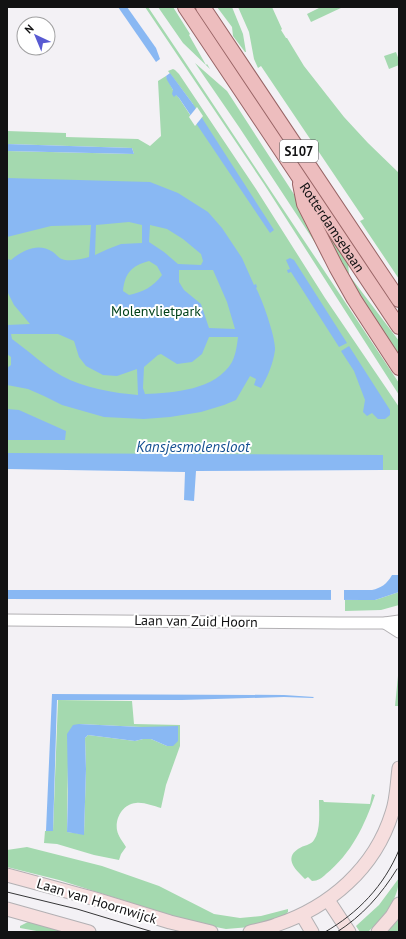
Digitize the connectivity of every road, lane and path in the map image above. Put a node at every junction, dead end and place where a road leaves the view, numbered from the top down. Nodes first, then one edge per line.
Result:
1 (185, 7) edge
2 (203, 7) edge
3 (299, 177) junction
4 (385, 279) junction
5 (399, 292) edge
6 (399, 300) edge
7 (399, 327) edge
8 (399, 368) edge
9 (7, 620) edge
10 (399, 621) edge
11 (385, 622) junction
12 (399, 632) edge
13 (399, 768) edge
14 (7, 875) edge
15 (328, 900) junction
16 (399, 904) edge
17 (7, 909) edge
18 (302, 915) junction
19 (89, 932) edge
20 (211, 932) edge
21 (250, 932) edge
22 (312, 932) edge
23 (349, 932) edge
24 (378, 932) edge

1 - 3 main road, Rotterdamsebaan / S107
2 - 4 main road, Rotterdamsebaan / S107
3 - 7 main road, Rotterdamsebaan / S107
3 - 8 main road, S107
4 - 5 main road, S107
4 - 6 main road, Rotterdamsebaan / S107
9 - 11 street, Laan van Zuid Hoorn
10 - 11 street, Laan van Zuid Hoorn
11 - 12 street
13 - 15 main road
14 - 20 main road, Laan van Hoornwijck
15 - 18 main road
15 - 23 main road
16 - 24 main road
17 - 19 main road
18 - 21 main road
18 - 22 main road

